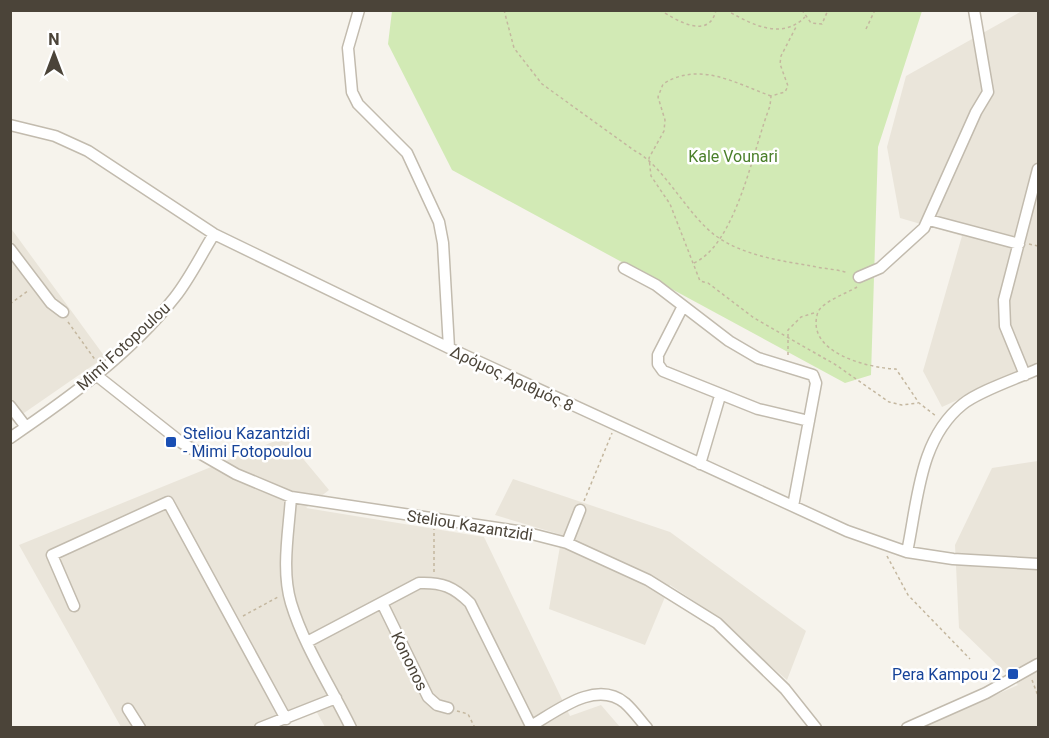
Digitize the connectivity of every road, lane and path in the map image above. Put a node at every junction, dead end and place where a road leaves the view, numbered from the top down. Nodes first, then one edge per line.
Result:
1 (359, 10) edge
2 (504, 10) edge
3 (660, 10) edge
4 (716, 10) edge
5 (726, 10) edge
6 (802, 10) edge
7 (828, 10) edge
8 (875, 10) edge
9 (974, 10) edge
10 (805, 18) junction
11 (796, 27) junction
12 (866, 29) dead end
13 (771, 96) junction
14 (10, 125) edge
15 (649, 158) junction
16 (1038, 169) edge
17 (929, 220) junction
18 (214, 234) junction
19 (720, 238) junction
20 (1019, 244) junction
21 (10, 249) edge
22 (694, 263) junction
23 (624, 268) dead end
24 (859, 277) junction
25 (37, 285) junction
26 (10, 304) edge
27 (682, 308) junction
28 (63, 312) joint
29 (818, 312) junction
30 (789, 339) junction
31 (449, 348) junction
32 (786, 368) junction
33 (1038, 369) edge
34 (99, 372) junction
35 (1025, 375) junction
36 (720, 396) junction
37 (919, 403) junction
38 (10, 406) edge
39 (809, 422) junction
40 (943, 423) junction
41 (615, 425) junction
42 (26, 427) junction
43 (10, 438) edge
44 (700, 464) junction
45 (291, 497) junction
46 (793, 506) junction
47 (580, 510) joint
48 (435, 519) junction
49 (567, 543) junction
50 (879, 543) junction
51 (907, 552) junction
52 (1038, 564) edge
53 (433, 583) junction
54 (289, 591) junction
55 (382, 603) junction
56 (74, 606) dead end
57 (231, 622) junction
58 (307, 642) junction
59 (970, 658) dead end
60 (1038, 664) edge
61 (1028, 670) junction
62 (1038, 696) edge
63 (336, 698) junction
64 (448, 708) joint
65 (128, 709) dead end
66 (286, 718) junction
67 (532, 727) edge
68 (140, 728) edge
69 (260, 728) edge
70 (351, 728) edge
71 (475, 728) edge
72 (647, 728) edge
73 (816, 728) edge
74 (907, 728) edge

1 - 31 street
2 - 15 path
3 - 4 path
5 - 11 path
6 - 10 path
7 - 10 path
8 - 12 path
9 - 17 street
10 - 11 path
11 - 13 path
13 - 15 path
13 - 19 path
14 - 18 street, Δρόμος Αριθμός 8
15 - 19 path
15 - 22 path
16 - 20 street
17 - 20 street
17 - 24 street
18 - 31 street, Δρόμος Αριθμός 8
18 - 34 street, Mimi Fotopoulou
19 - 22 path
19 - 24 path
20 - 35 street
21 - 25 street
22 - 30 path
23 - 27 street
24 - 29 path
25 - 26 path
25 - 28 street
27 - 32 street
27 - 36 street
28 - 34 path
29 - 30 path
29 - 37 path
30 - 32 path
30 - 37 path
31 - 41 street, Δρόμος Αριθμός 8
32 - 39 street
33 - 35 street
34 - 42 street, Mimi Fotopoulou
34 - 45 street, Steliou Kazantzidi
35 - 40 street
36 - 39 street
36 - 44 street
37 - 40 path
38 - 42 street
39 - 46 street
40 - 51 street
41 - 44 street, Δρόμος Αριθμός 8
41 - 47 path
42 - 43 street, Mimi Fotopoulou
44 - 46 street, Δρόμος Αριθμός 8
45 - 48 street, Steliou Kazantzidi
45 - 54 street
46 - 50 street, Δρόμος Αριθμός 8
47 - 49 street
48 - 49 street, Steliou Kazantzidi
48 - 53 path
49 - 73 street, Steliou Kazantzidi
50 - 51 street, Δρόμος Αριθμός 8
50 - 59 path
51 - 52 street, Δρόμος Αριθμός 8
53 - 55 street
53 - 67 street
54 - 57 path
54 - 58 street
55 - 58 street
55 - 64 street, Kononos
56 - 57 street
57 - 66 street
58 - 63 street
60 - 61 street
61 - 62 path
61 - 74 street
63 - 66 street
63 - 70 street
64 - 71 path
65 - 68 street
66 - 69 street
67 - 72 street

